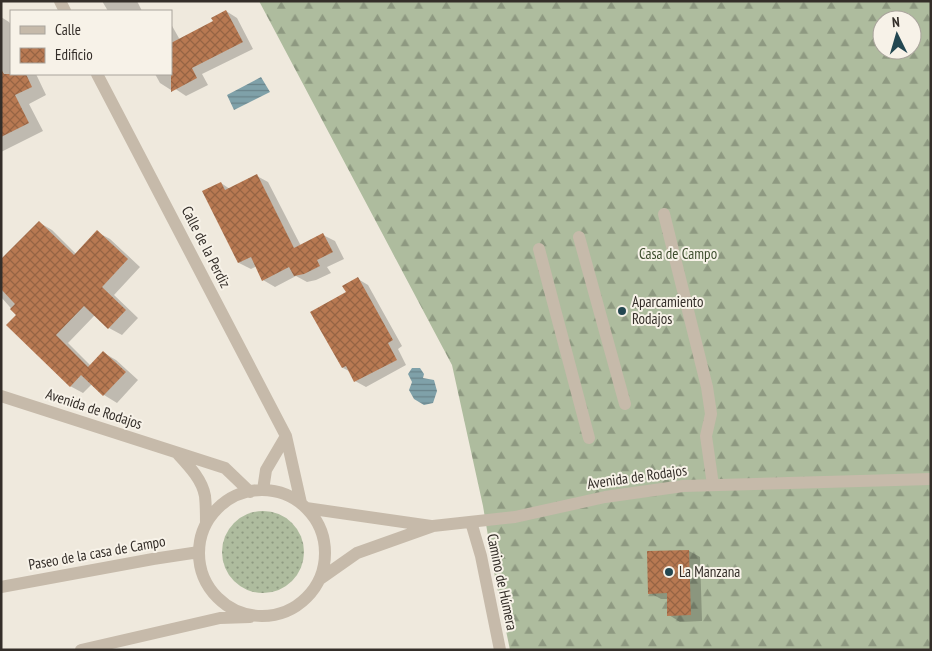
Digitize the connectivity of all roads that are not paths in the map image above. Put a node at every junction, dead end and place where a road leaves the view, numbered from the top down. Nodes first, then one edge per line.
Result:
1 (98, 75) edge
2 (664, 214) dead end
3 (579, 237) dead end
4 (539, 249) dead end
5 (1, 396) edge
6 (625, 404) dead end
7 (286, 436) junction
8 (589, 438) dead end
9 (177, 453) junction
10 (931, 479) edge
11 (713, 485) junction
12 (263, 490) junction
13 (250, 492) junction
14 (303, 506) junction
15 (471, 522) junction
16 (206, 524) junction
17 (433, 526) junction
18 (199, 552) junction
19 (320, 579) junction
20 (1, 587) edge
21 (269, 616) junction
22 (81, 650) edge
23 (500, 650) edge

1 - 7 street, Calle de la Perdiz
2 - 11 street
3 - 6 street
4 - 8 street
5 - 9 street, Avenida de Rodajos
7 - 12 street
7 - 14 street, Calle de la Perdiz
9 - 13 street, Avenida de Rodajos
9 - 16 street
10 - 11 street, Avenida de Rodajos
11 - 15 street, Avenida de Rodajos
12 - 13 street
12 - 14 street
13 - 16 street
14 - 17 street, Avenida de Rodajos
14 - 19 street
15 - 17 street, Avenida de Rodajos
15 - 23 street, Camino de Húmera
16 - 18 street
17 - 19 street, Avenida de Rodajos
18 - 20 street, Paseo de la casa de Campo
18 - 21 street
19 - 21 street
21 - 22 street

